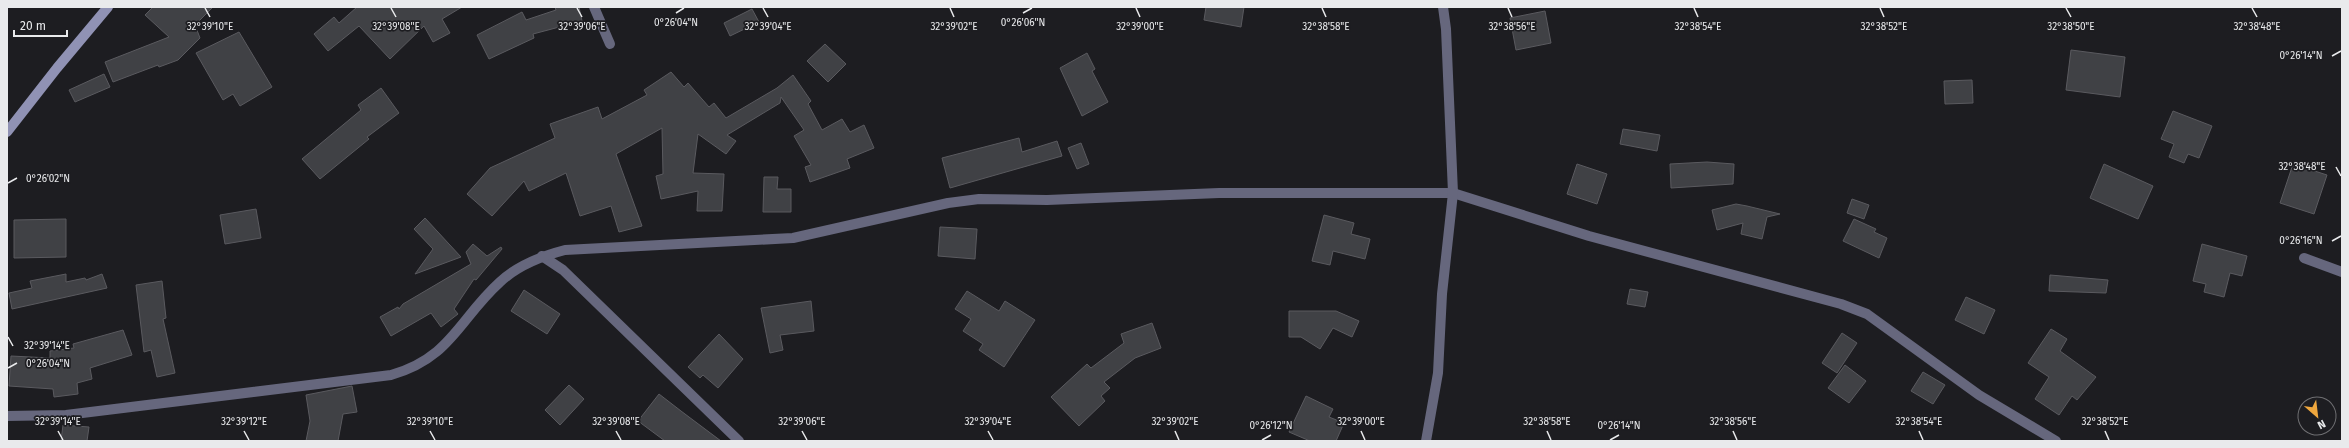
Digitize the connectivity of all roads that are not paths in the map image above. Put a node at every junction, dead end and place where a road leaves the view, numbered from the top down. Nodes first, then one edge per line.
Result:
1 (108, 7) edge
2 (594, 7) edge
3 (1443, 7) edge
4 (610, 44) dead end
5 (7, 132) edge
6 (1453, 193) junction
7 (542, 256) junction
8 (2304, 258) dead end
9 (2342, 272) edge
10 (7, 416) edge
11 (739, 441) edge
12 (1426, 441) edge
13 (2056, 441) edge

1 - 5 main road
2 - 4 street
3 - 6 street
6 - 7 street
6 - 12 street
6 - 13 street
7 - 10 street
7 - 11 street
8 - 9 street

